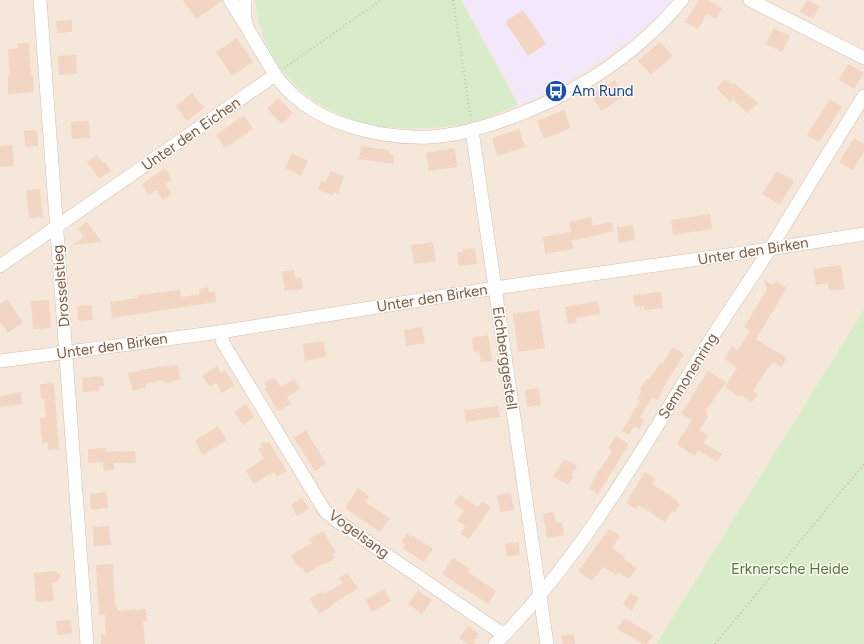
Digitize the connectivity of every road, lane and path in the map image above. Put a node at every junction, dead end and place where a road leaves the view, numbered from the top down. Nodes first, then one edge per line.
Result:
1 (40, 0) edge
2 (230, 0) edge
3 (245, 0) edge
4 (381, 0) edge
5 (453, 0) edge
6 (682, 0) edge
7 (750, 0) edge
8 (248, 28) junction
9 (864, 58) edge
10 (275, 75) junction
11 (864, 96) edge
12 (472, 130) junction
13 (57, 227) junction
14 (864, 234) edge
15 (769, 249) junction
16 (0, 266) edge
17 (495, 288) junction
18 (220, 332) junction
19 (66, 352) junction
20 (0, 361) edge
21 (864, 464) edge
22 (540, 595) junction
23 (500, 640) edge
24 (87, 644) edge
25 (547, 644) edge
26 (715, 644) edge

1 - 13 street, Drosselstieg
2 - 8 street
3 - 8 street
4 - 10 path
5 - 12 path
6 - 12 street
7 - 9 street
8 - 10 street
10 - 12 street
10 - 13 street, Unter den Eichen
11 - 15 street, Semnonenring
12 - 17 street, Eichberggestell
13 - 16 street, Unter den Eichen
13 - 19 street, Drosselstieg
14 - 15 street, Unter den Birken
15 - 17 street, Unter den Birken
15 - 22 street, Semnonenring
17 - 18 street, Unter den Birken
17 - 22 street, Eichberggestell
18 - 19 street, Unter den Birken
18 - 23 street, Vogelsang
19 - 20 street, Unter den Birken
19 - 24 street, Drosselstieg
21 - 26 path
22 - 23 street, Semnonenring
22 - 25 street, Eichberggestell

